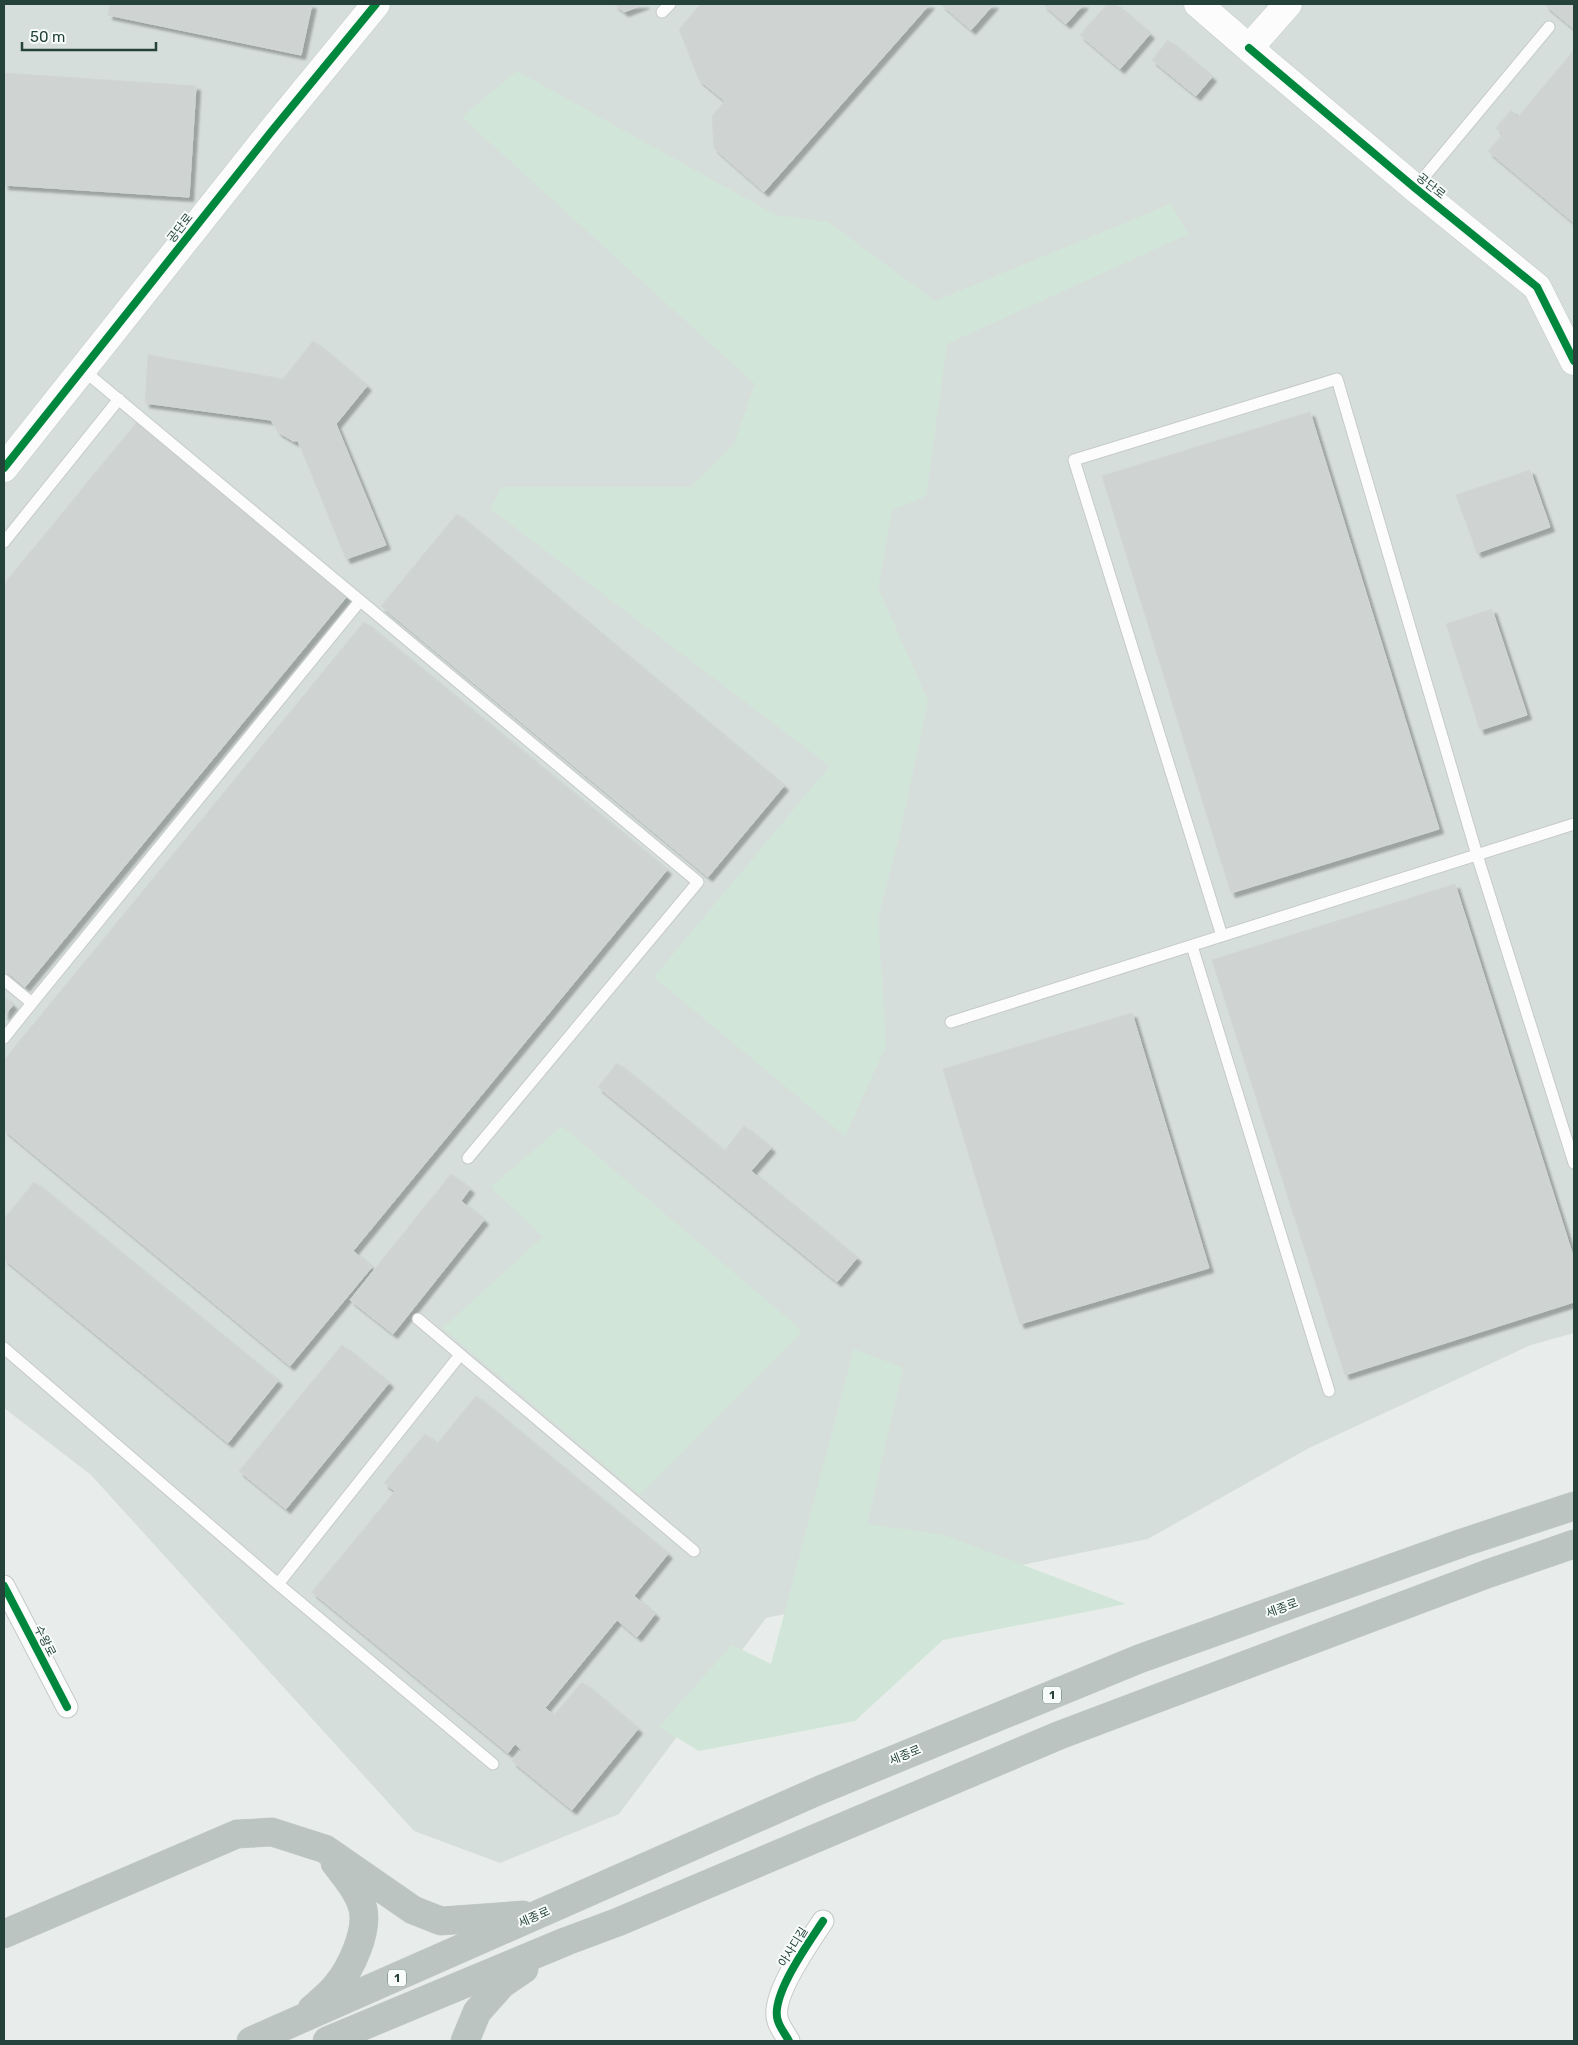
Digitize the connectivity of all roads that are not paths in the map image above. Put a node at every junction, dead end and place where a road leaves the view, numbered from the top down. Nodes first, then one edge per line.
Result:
1 (376, 4) edge
2 (1198, 4) edge
3 (1288, 4) edge
4 (1549, 27) dead end
5 (1249, 48) junction
6 (1415, 188) junction
7 (1574, 361) edge
8 (82, 369) junction
9 (119, 399) junction
10 (4, 468) edge
11 (4, 542) edge
12 (360, 601) junction
13 (1574, 824) edge
14 (1477, 855) junction
15 (1222, 936) junction
16 (1192, 946) junction
17 (4, 980) edge
18 (32, 1003) junction
19 (951, 1022) dead end
20 (4, 1038) edge
21 (468, 1158) dead end
22 (1574, 1163) edge
23 (418, 1319) dead end
24 (4, 1348) edge
25 (460, 1355) junction
26 (1329, 1391) dead end
27 (1574, 1506) edge
28 (1574, 1544) edge
29 (694, 1551) dead end
30 (278, 1584) junction
31 (4, 1586) edge
32 (67, 1707) dead end
33 (493, 1764) dead end
34 (325, 1849) junction
35 (542, 1914) junction
36 (823, 1920) dead end
37 (4, 1934) edge
38 (567, 1940) junction
39 (298, 2022) junction
40 (251, 2041) edge
41 (327, 2041) edge
42 (465, 2041) edge
43 (789, 2041) edge

1 - 8 street, 공단로
2 - 5 street, 공단로
3 - 5 street
4 - 6 lane
5 - 6 street, 공단로
6 - 7 street, 공단로
8 - 9 lane
8 - 10 street, 공단로
9 - 11 lane
9 - 12 lane
12 - 18 lane
12 - 21 lane
13 - 14 lane
14 - 15 lane
14 - 15 lane
14 - 22 lane
15 - 16 lane
16 - 19 lane
16 - 26 lane
17 - 18 lane
18 - 20 lane
23 - 25 lane
24 - 30 lane
25 - 29 lane
25 - 30 lane
27 - 35 highway, 세종로 / 1
28 - 38 highway
30 - 33 lane
31 - 32 street, 수왕로
34 - 35 highway
34 - 37 highway
34 - 39 highway
35 - 39 highway, 세종로 / 1
36 - 43 street, 아사디길
38 - 41 highway
38 - 42 highway
39 - 40 highway, 세종로 / 1

